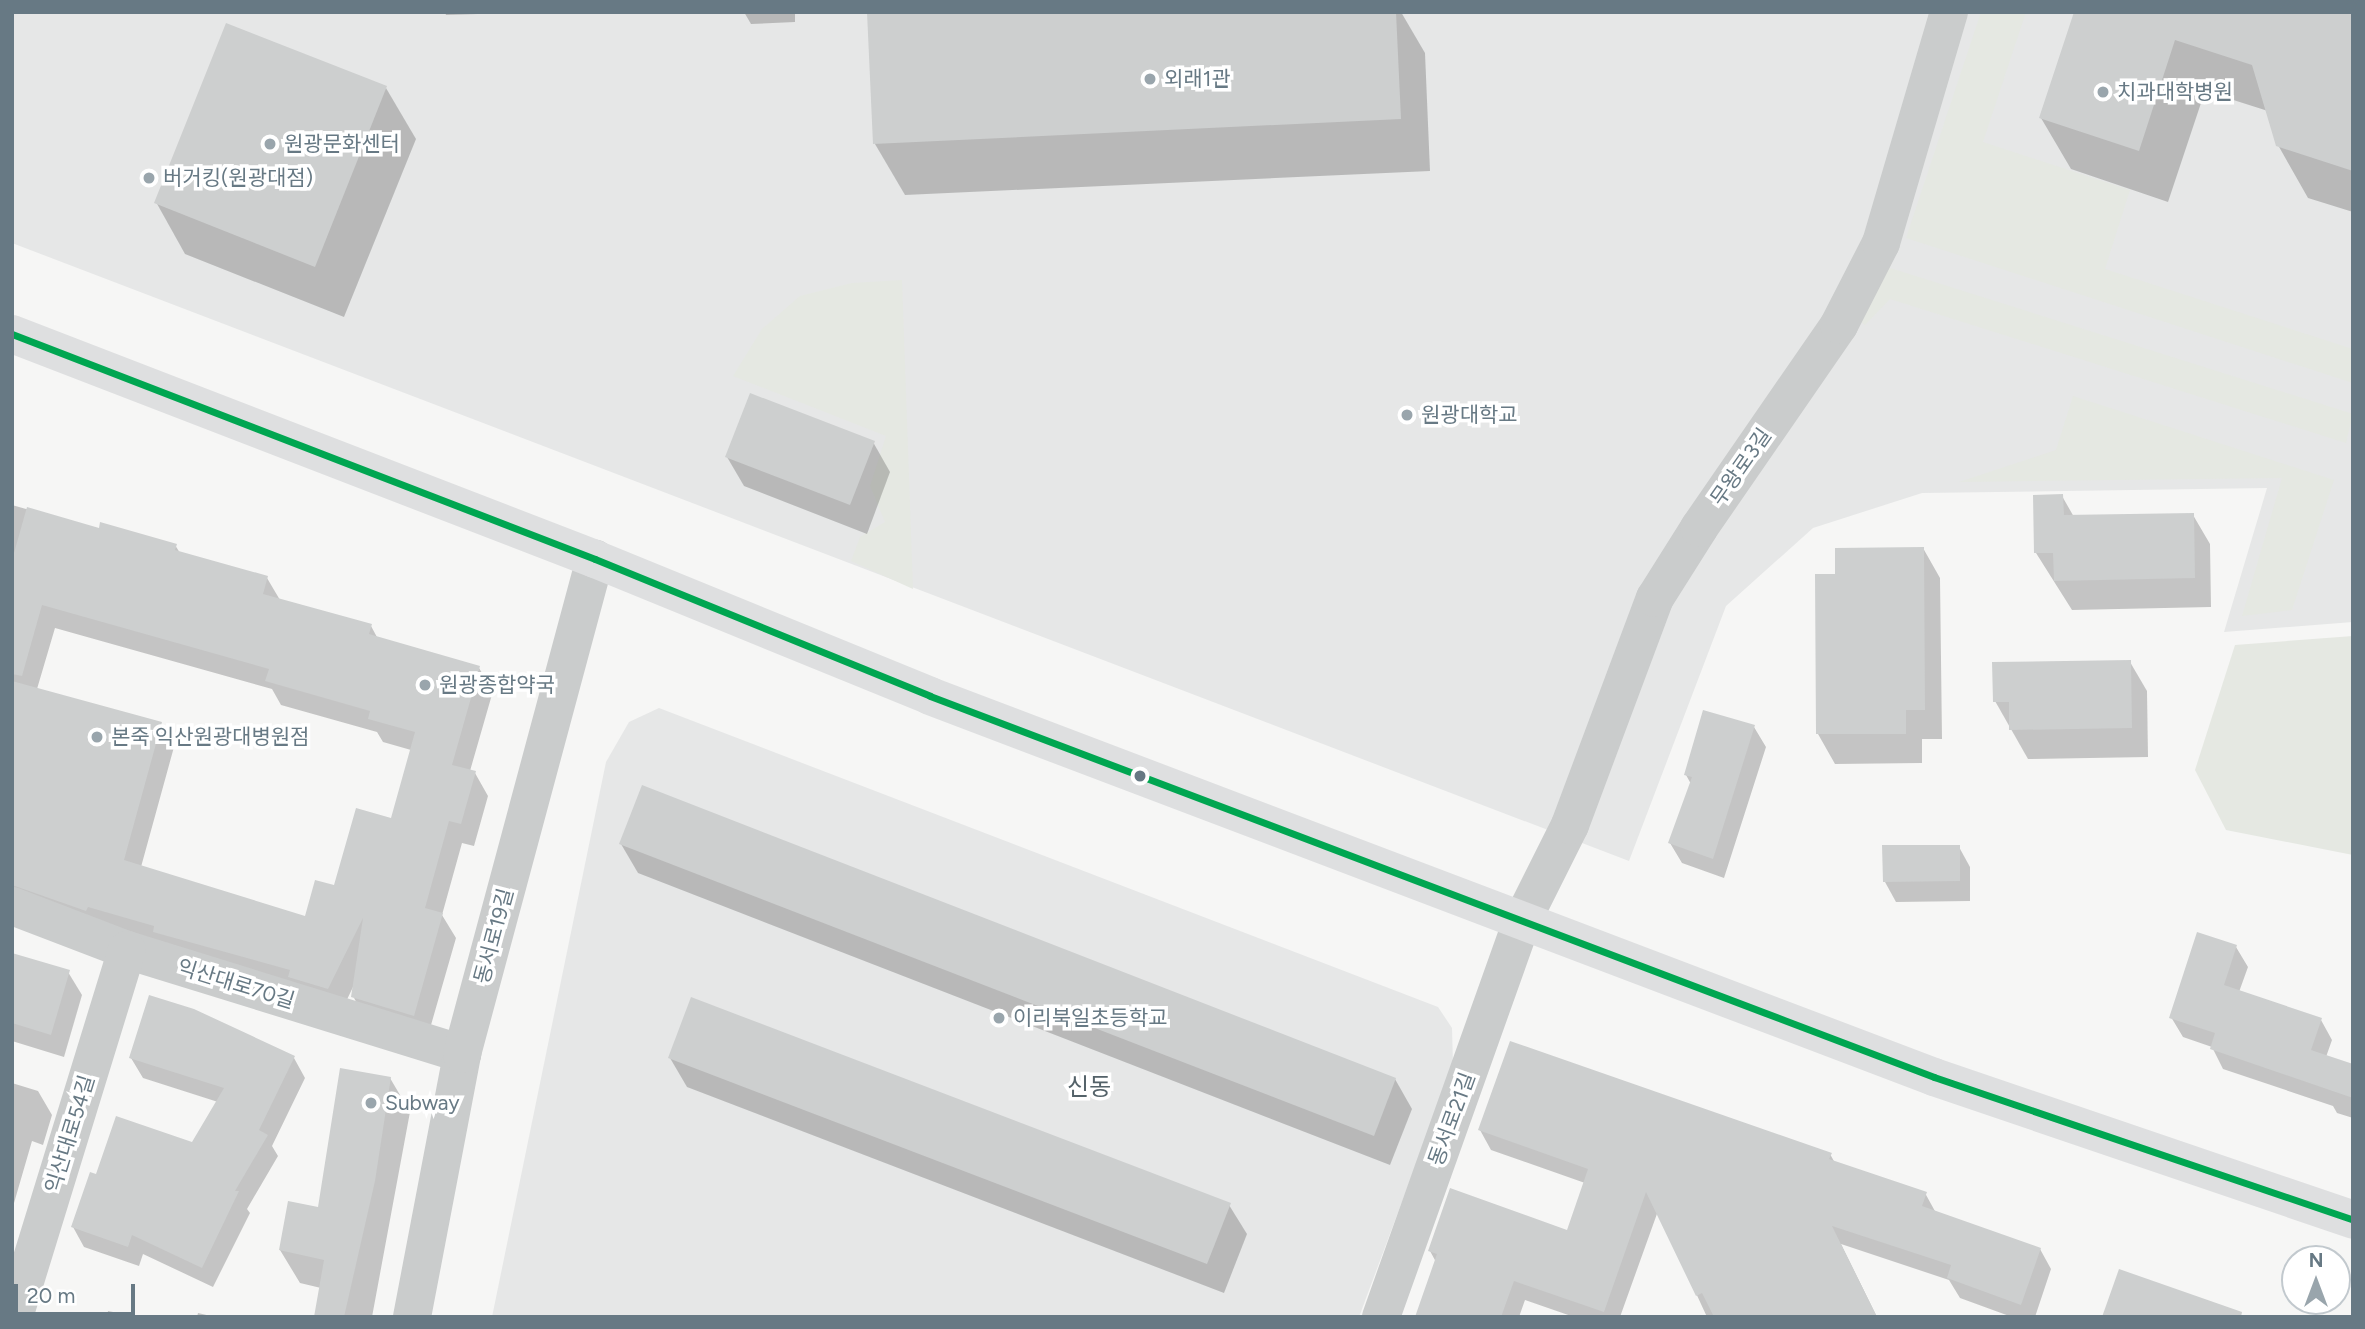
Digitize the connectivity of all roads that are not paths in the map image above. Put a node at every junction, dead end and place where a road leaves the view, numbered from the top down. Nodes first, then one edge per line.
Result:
1 (1949, 12) edge
2 (12, 334) edge
3 (595, 559) junction
4 (12, 906) edge
5 (1522, 921) junction
6 (127, 950) junction
7 (462, 1054) junction
8 (2353, 1220) edge
9 (14, 1317) edge
10 (412, 1317) edge
11 (1381, 1317) edge

1 - 5 street, 무왕로3길
2 - 3 street
3 - 5 street
3 - 7 street, 동서로19길
4 - 6 street, 익산대로70길
5 - 8 street
5 - 11 street, 동서로21길
6 - 7 street, 익산대로70길
6 - 9 street, 익산대로54길
7 - 10 street, 동서로19길

